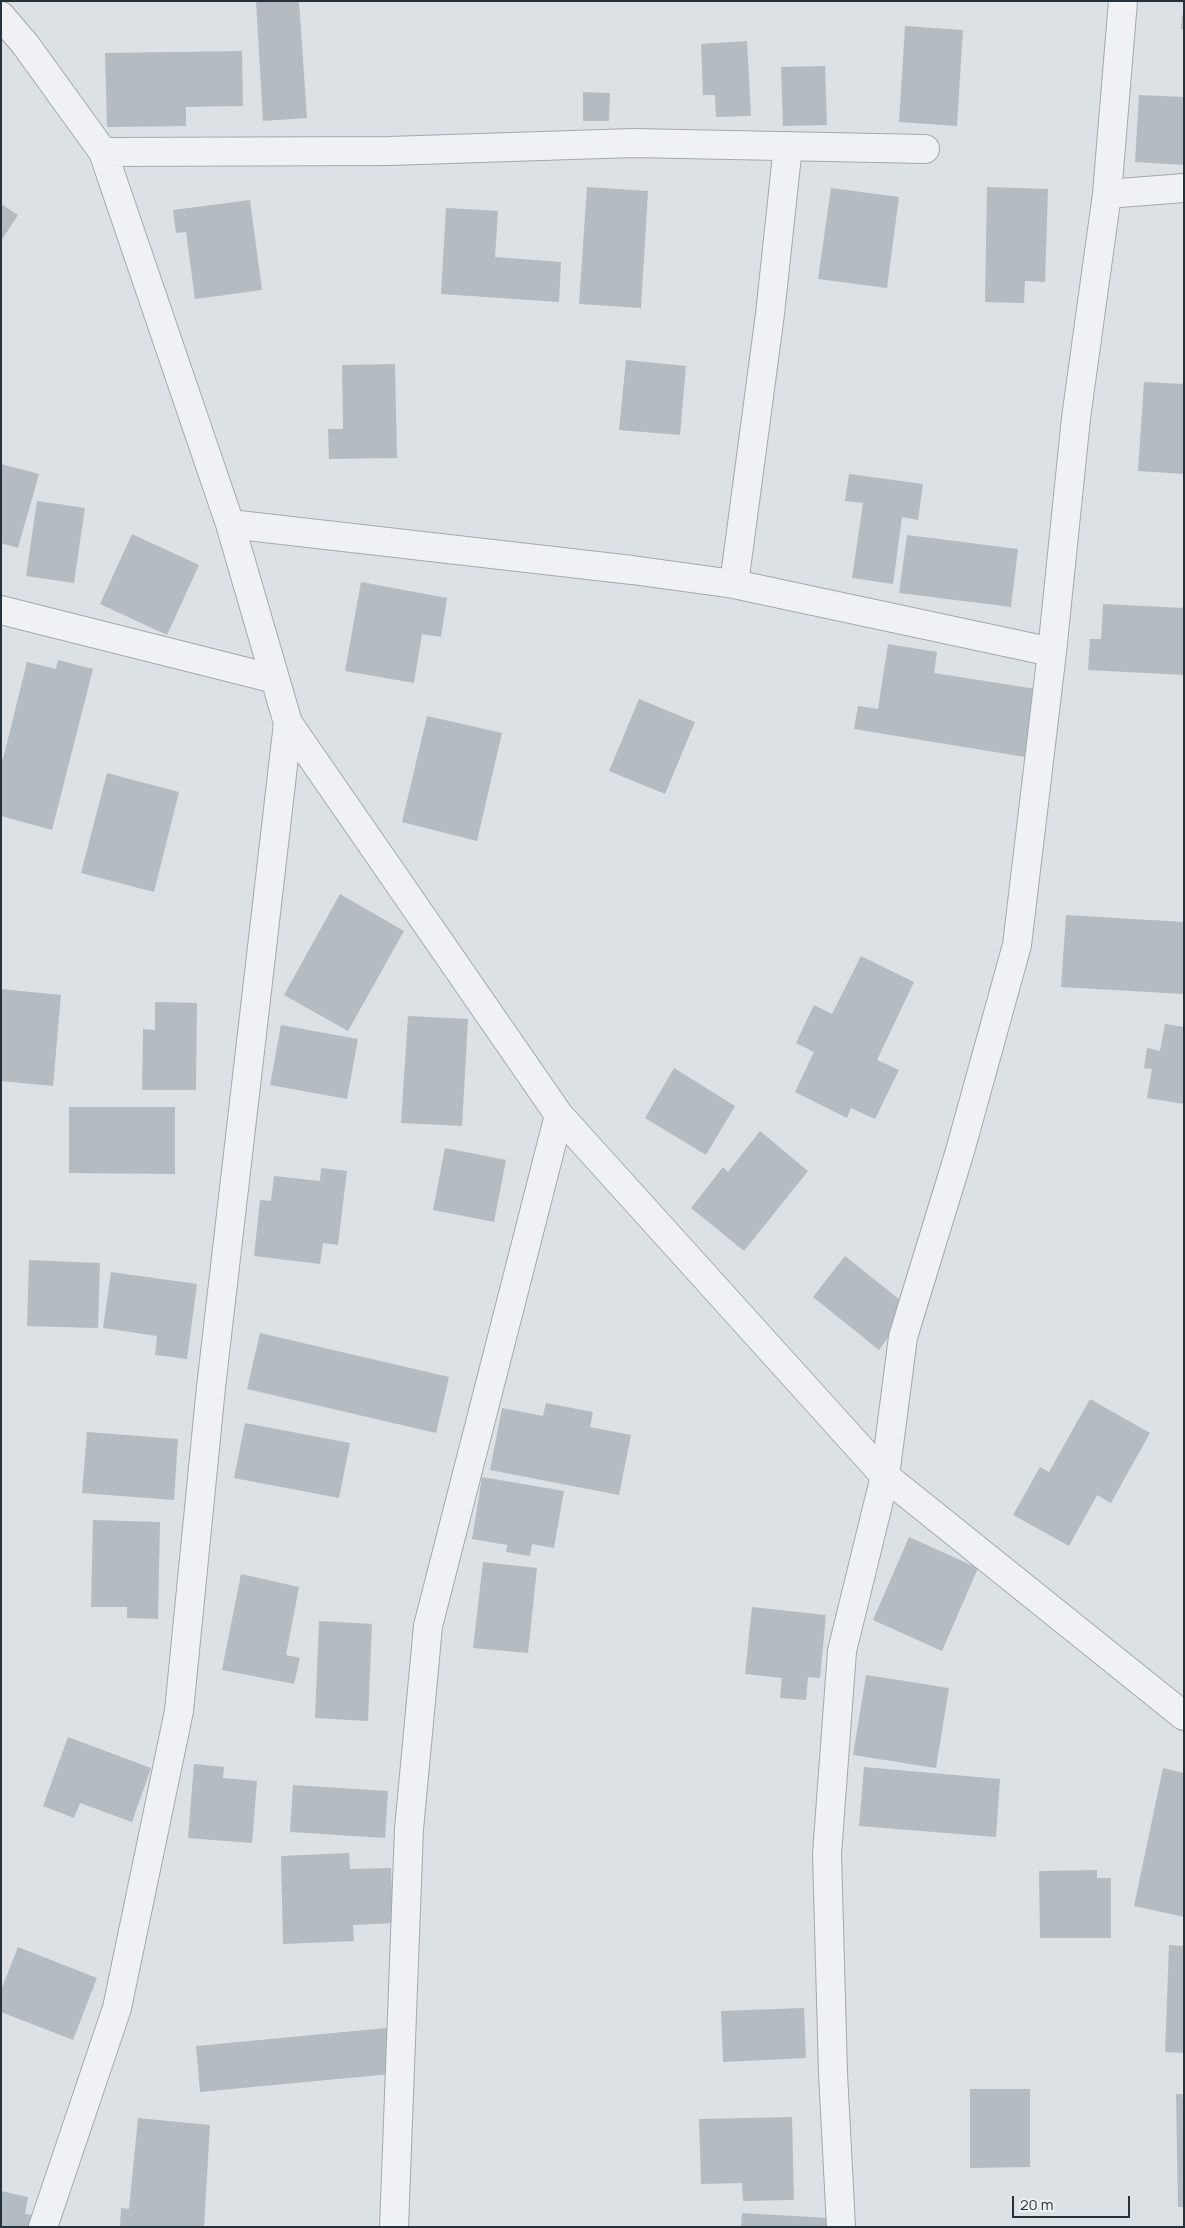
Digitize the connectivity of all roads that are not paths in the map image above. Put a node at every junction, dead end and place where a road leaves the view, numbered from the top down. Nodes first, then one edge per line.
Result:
1 (1122, 1) edge
2 (1, 16) edge
3 (788, 146) junction
4 (925, 148) dead end
5 (103, 152) junction
6 (1184, 188) edge
7 (1107, 194) junction
8 (230, 524) junction
9 (734, 584) junction
10 (1, 610) edge
11 (1052, 652) junction
12 (275, 679) junction
13 (288, 723) junction
14 (559, 1115) junction
15 (885, 1476) junction
16 (1184, 1716) edge
17 (43, 2227) edge
18 (394, 2227) edge
19 (840, 2227) edge

1 - 7 street
2 - 5 street
3 - 4 street
3 - 5 street
3 - 9 street
5 - 8 street
6 - 7 street
7 - 11 street
8 - 9 street
8 - 12 street
9 - 11 street
10 - 12 street
11 - 15 street
12 - 13 street
13 - 14 street
13 - 17 street
14 - 15 street
14 - 18 street
15 - 16 street
15 - 19 street

